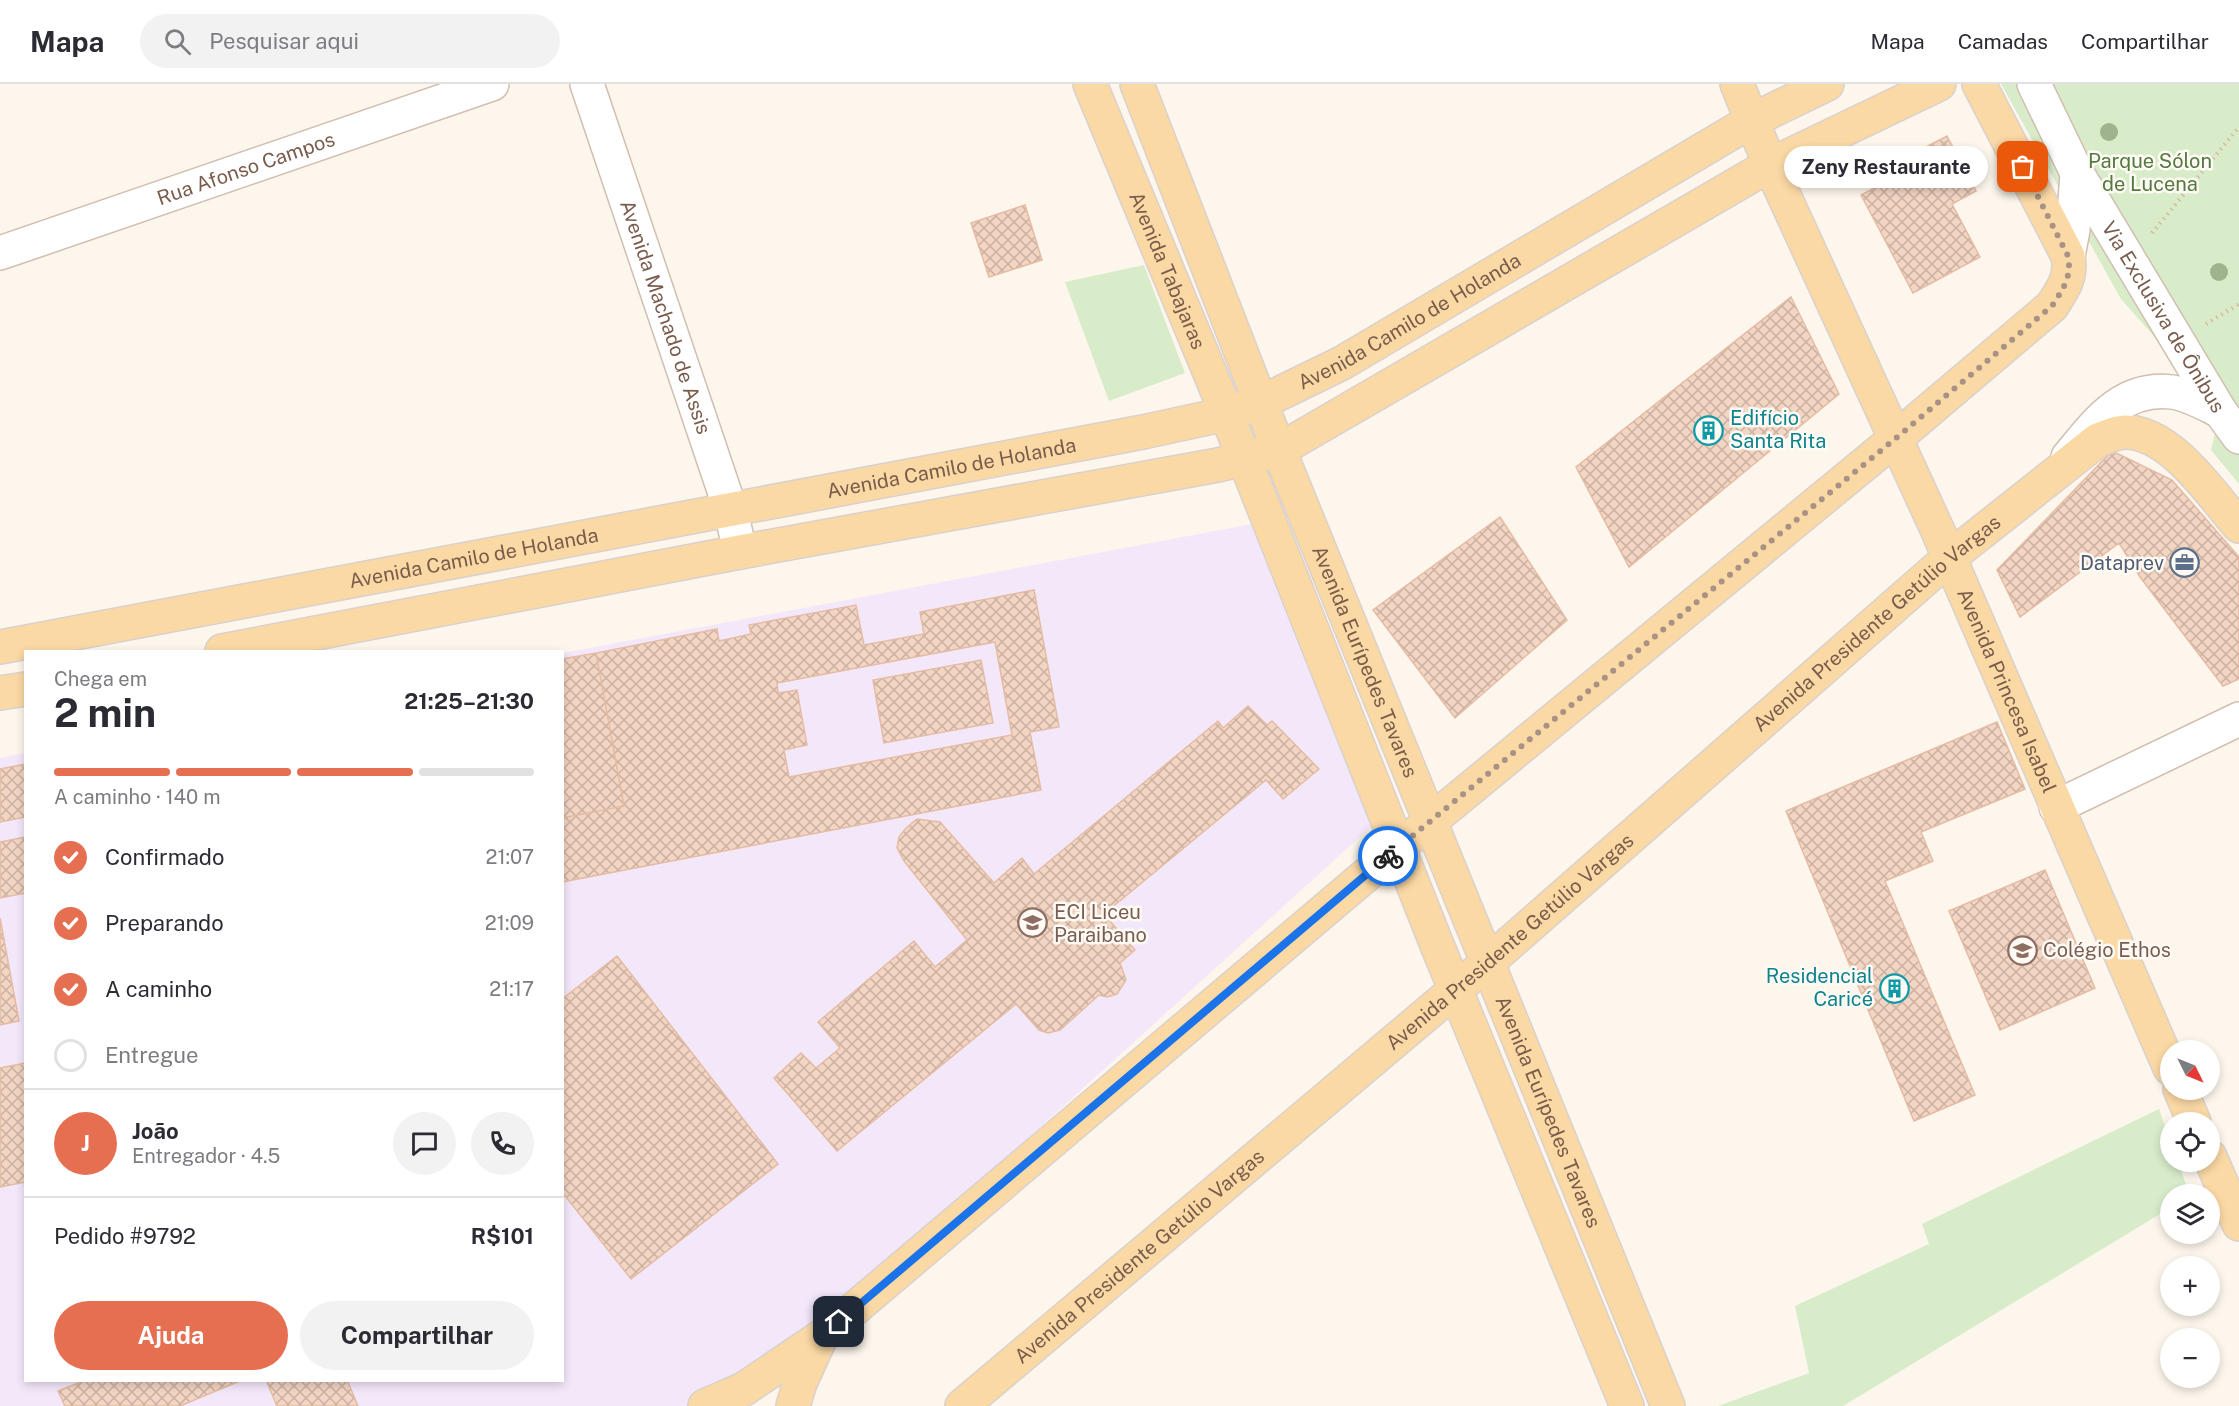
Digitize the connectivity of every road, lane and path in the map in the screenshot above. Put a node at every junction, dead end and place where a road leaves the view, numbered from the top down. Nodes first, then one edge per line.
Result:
1 (492, 84) edge
2 (587, 84) edge
3 (1090, 84) edge
4 (1137, 84) edge
5 (1737, 84) edge
6 (1827, 84) edge
7 (1939, 84) edge
8 (1979, 84) edge
9 (2034, 84) edge
10 (1753, 120) junction
11 (2239, 127) edge
12 (1770, 165) junction
13 (2077, 173) junction
14 (0, 253) edge
15 (2068, 256) junction
16 (2129, 260) junction
17 (1262, 402) junction
18 (2220, 411) junction
19 (1226, 414) junction
20 (2239, 437) edge
21 (1895, 439) junction
22 (1279, 450) junction
23 (1243, 460) junction
24 (2053, 474) junction
25 (731, 511) junction
26 (2239, 526) edge
27 (740, 552) junction
28 (1949, 558) junction
29 (0, 647) edge
30 (227, 650) edge
31 (24, 688) edge
32 (0, 693) edge
33 (2239, 718) edge
34 (2056, 807) junction
35 (1432, 822) junction
36 (1398, 848) junction
37 (1486, 964) junction
38 (1455, 990) junction
39 (2160, 1045) edge
40 (2216, 1172) edge
41 (2239, 1224) edge
42 (821, 1338) junction
43 (705, 1406) edge
44 (793, 1406) edge
45 (962, 1406) edge
46 (1627, 1406) edge
47 (1668, 1406) edge

1 - 14 street, Rua Afonso Campos
2 - 25 street, Avenida Machado de Assis
3 - 19 main road, Avenida Tabajaras
4 - 17 main road, Avenida Tabajaras
5 - 10 main road, Avenida Princesa Isabel
6 - 10 main road, Avenida Camilo de Holanda
7 - 12 main road
8 - 15 main road
9 - 13 street, Via Exclusiva de Ônibus
10 - 12 main road, Avenida Princesa Isabel
10 - 17 main road, Avenida Camilo de Holanda
11 - 16 path
12 - 21 main road, Avenida Princesa Isabel
12 - 22 main road
13 - 15 street, Via Exclusiva de Ônibus
13 - 16 street, Via Exclusiva de Ônibus
15 - 21 main road
16 - 18 street, Via Exclusiva de Ônibus
17 - 19 main road, Avenida Camilo de Holanda
17 - 22 main road, Avenida Tabajaras
18 - 20 street
18 - 24 street, Via Exclusiva de Ônibus
19 - 23 main road, Avenida Tabajaras
19 - 25 main road, Avenida Camilo de Holanda
21 - 28 main road, Avenida Princesa Isabel
21 - 35 main road
22 - 23 main road
22 - 35 main road, Avenida Eurípedes Tavares
23 - 27 main road
23 - 36 main road, Avenida Eurípedes Tavares
24 - 26 main road
24 - 28 main road, Avenida Presidente Getúlio Vargas
25 - 27 street, Avenida Machado de Assis
25 - 29 main road, Avenida Camilo de Holanda
27 - 30 main road
28 - 34 main road, Avenida Princesa Isabel
28 - 37 main road, Avenida Presidente Getúlio Vargas
31 - 32 main road
33 - 34 street
34 - 39 main road, Avenida Princesa Isabel
35 - 36 main road
35 - 37 main road, Avenida Eurípedes Tavares
36 - 38 main road, Avenida Eurípedes Tavares
36 - 42 main road
37 - 38 main road, Avenida Presidente Getúlio Vargas
37 - 47 main road, Avenida Eurípedes Tavares
38 - 45 main road, Avenida Presidente Getúlio Vargas
38 - 46 main road, Avenida Eurípedes Tavares
40 - 41 main road
42 - 43 main road
42 - 44 main road

